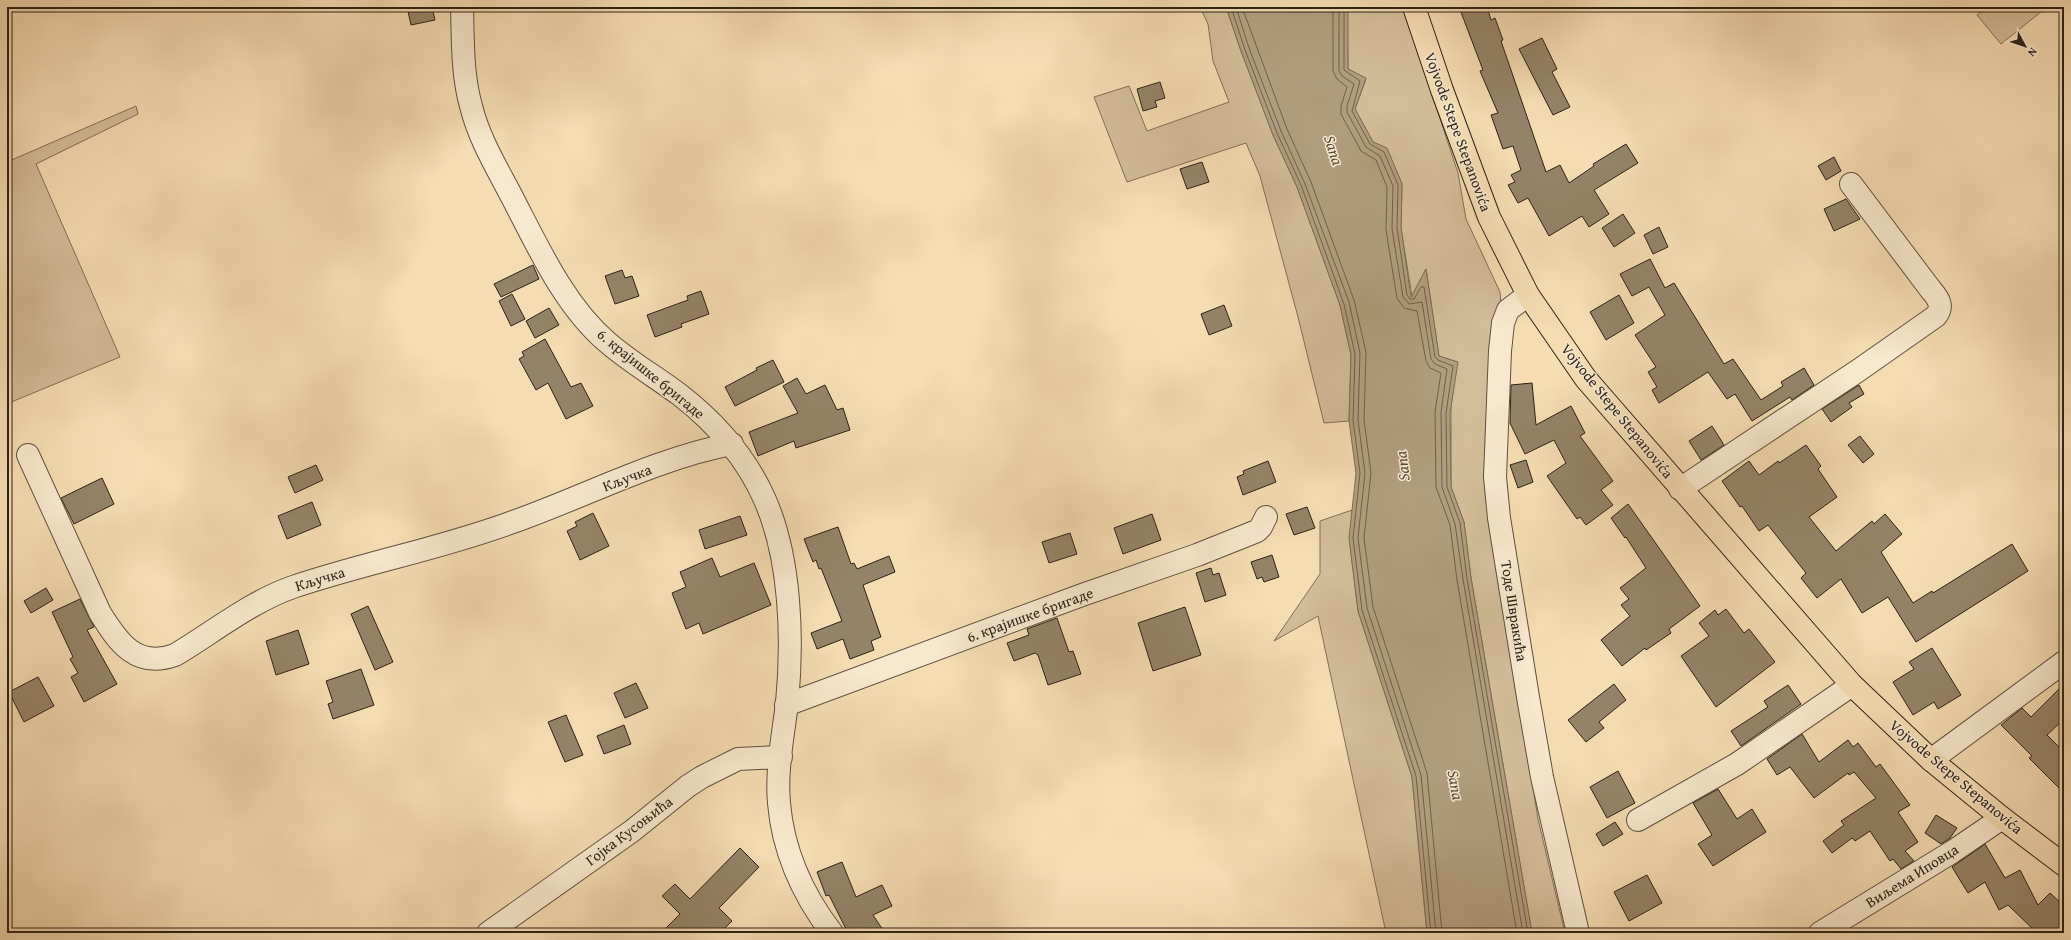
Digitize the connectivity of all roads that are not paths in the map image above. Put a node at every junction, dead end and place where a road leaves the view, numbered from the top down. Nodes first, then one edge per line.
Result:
1 (462, 7) edge
2 (1414, 7) edge
3 (1851, 184) dead end
4 (1528, 295) junction
5 (732, 444) junction
6 (28, 455) dead end
7 (1680, 489) junction
8 (1266, 517) dead end
9 (2064, 662) edge
10 (1852, 685) junction
11 (786, 705) junction
12 (781, 757) junction
13 (1931, 760) junction
14 (2002, 818) junction
15 (1638, 820) dead end
16 (2064, 865) edge
17 (488, 933) edge
18 (832, 933) edge
19 (1578, 933) edge
20 (1820, 933) edge

1 - 5 street, 6. крајишке бригаде
2 - 4 main road, Vojvode Stepe Stepanovića
3 - 7 street
4 - 7 main road, Vojvode Stepe Stepanovića
4 - 19 street, Тоде Швракића
5 - 6 street, Кључка
5 - 11 street, 6. крајишке бригаде
7 - 10 main road, Vojvode Stepe Stepanovića
8 - 11 street, 6. крајишке бригаде
9 - 13 street
10 - 13 main road, Vojvode Stepe Stepanovića
10 - 15 street
11 - 12 street, 6. крајишке бригаде
12 - 17 street, Гојка Кусоњића
12 - 18 street, 6. крајишке бригаде
13 - 14 main road, Vojvode Stepe Stepanovića
14 - 16 main road, Vojvode Stepe Stepanovića
14 - 20 street, Виљема Иповца

